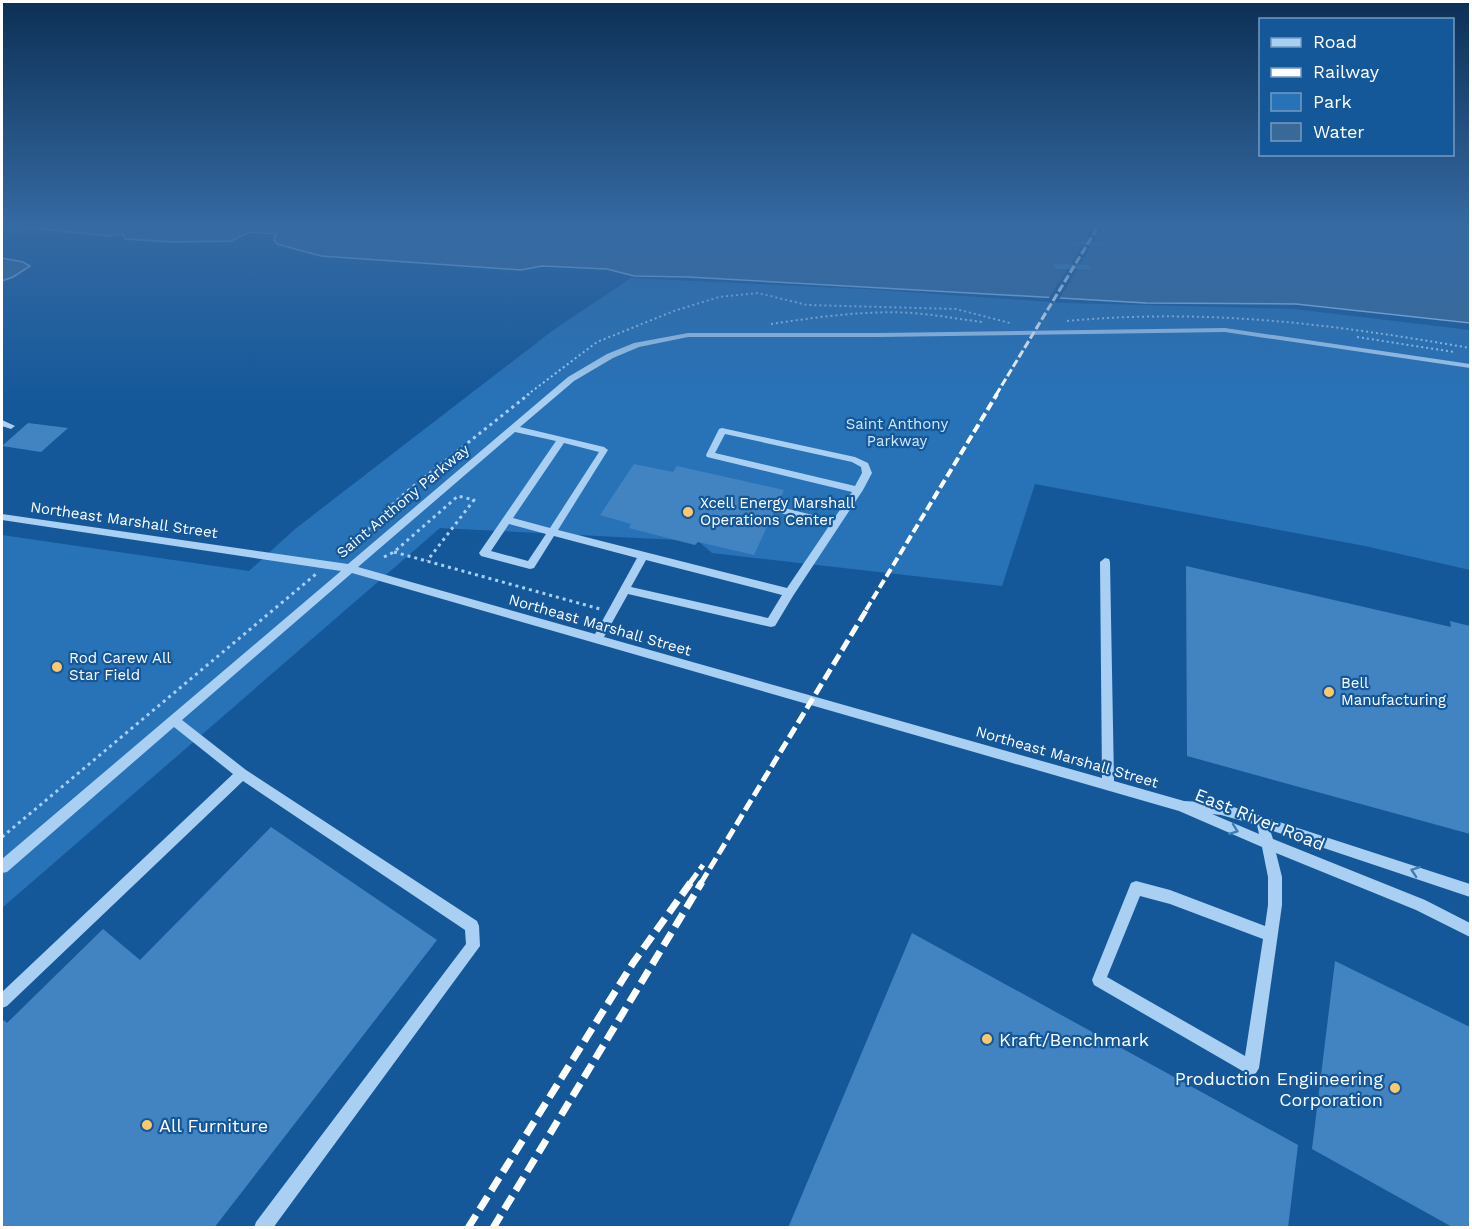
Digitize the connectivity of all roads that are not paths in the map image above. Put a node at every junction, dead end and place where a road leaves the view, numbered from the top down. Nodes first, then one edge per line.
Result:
1 (1470, 366) edge
2 (2, 423) edge
3 (11, 426) dead end
4 (512, 428) junction
5 (562, 440) junction
6 (858, 490) junction
7 (776, 509) dead end
8 (2, 517) edge
9 (507, 520) junction
10 (834, 524) junction
11 (552, 532) junction
12 (643, 556) junction
13 (1105, 562) dead end
14 (348, 568) junction
15 (625, 589) junction
16 (789, 593) junction
17 (597, 640) junction
18 (173, 720) junction
19 (242, 774) junction
20 (1108, 784) junction
21 (1180, 806) junction
22 (1262, 821) junction
23 (1266, 842) junction
24 (2, 867) edge
25 (1470, 890) edge
26 (1470, 930) edge
27 (1271, 935) junction
28 (2, 1001) edge
29 (262, 1227) edge

1 - 4 street, Saint Anthony Parkway
2 - 3 street
4 - 5 street
4 - 14 street, Saint Anthony Parkway
5 - 9 street
5 - 11 street
6 - 6 street
6 - 10 street
7 - 10 street
8 - 14 street, Northeast Marshall Street
9 - 11 street
9 - 11 street
10 - 16 street
11 - 12 street
12 - 15 street
12 - 16 street
13 - 20 street
14 - 17 street, Northeast Marshall Street
14 - 18 street, Saint Anthony Parkway
15 - 16 street
15 - 17 street
17 - 20 street, Northeast Marshall Street
18 - 19 street
18 - 24 street, Saint Anthony Parkway
19 - 28 street
19 - 29 street
20 - 21 street, Northeast Marshall Street
21 - 22 street, East River Road
21 -> 23 street, East River Road
22 - 23 street
25 -> 22 street, East River Road
23 - 26 street, East River Road
23 - 27 street
27 - 27 street

